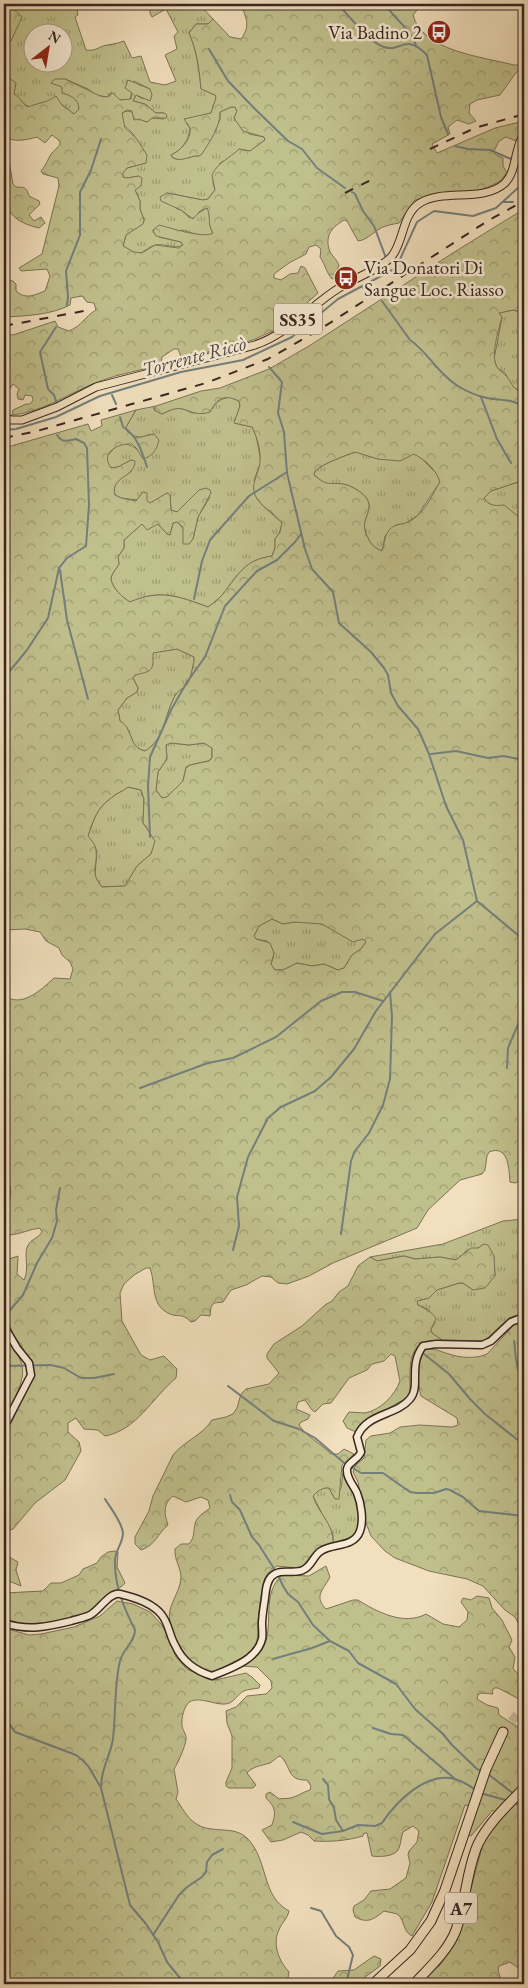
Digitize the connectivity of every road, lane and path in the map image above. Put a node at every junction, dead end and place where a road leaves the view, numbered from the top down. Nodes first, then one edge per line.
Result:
1 (524, 134) edge
2 (4, 417) edge
3 (524, 1317) edge
4 (4, 1326) edge
5 (4, 1428) edge
6 (4, 1623) edge
7 (503, 1732) tunnel mouth
8 (524, 1788) edge
9 (373, 1984) edge
10 (414, 1984) edge

1 - 2 main road, SS35
3 - 6 street
4 - 5 street
7 - 9 highway, A7
8 - 10 highway, A7

